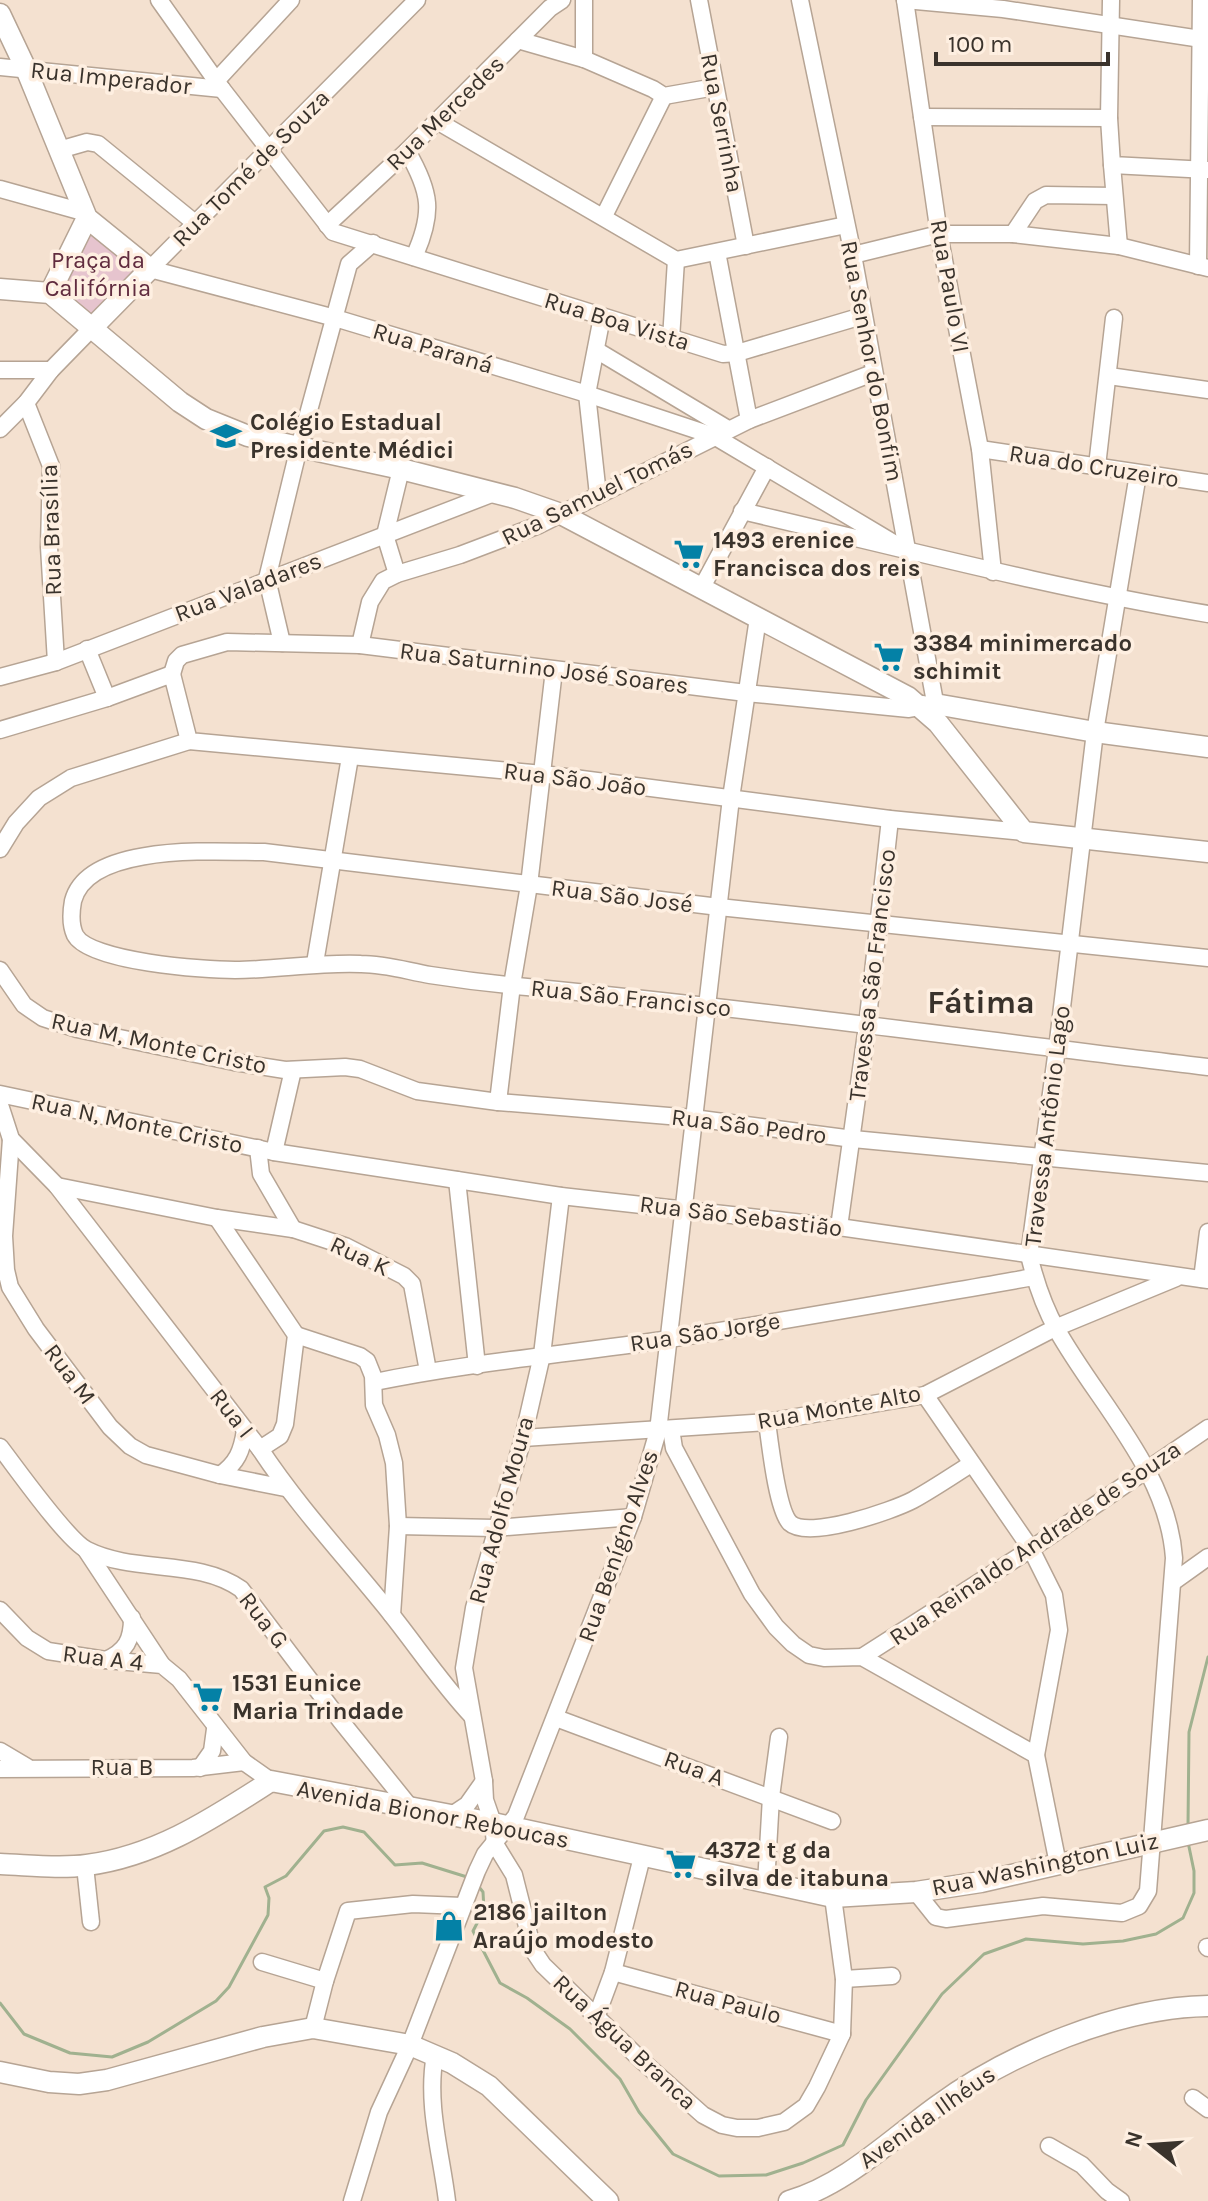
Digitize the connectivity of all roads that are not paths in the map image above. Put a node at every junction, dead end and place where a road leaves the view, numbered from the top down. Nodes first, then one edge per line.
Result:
1 (159, 0) edge
2 (291, 0) edge
3 (417, 0) edge
4 (584, 0) edge
5 (699, 0) edge
6 (800, 0) edge
7 (905, 0) edge
8 (1111, 0) edge
9 (1201, 0) edge
10 (552, 3) edge
11 (1003, 4) edge
12 (0, 14) edge
13 (1111, 26) junction
14 (518, 40) junction
15 (1204, 40) edge
16 (584, 59) junction
17 (0, 67) edge
18 (26, 69) junction
19 (219, 85) junction
20 (715, 87) junction
21 (664, 96) junction
22 (922, 117) junction
23 (1109, 118) junction
24 (437, 121) junction
25 (269, 149) junction
26 (59, 150) junction
27 (407, 151) junction
28 (1112, 165) junction
29 (1204, 170) edge
30 (0, 189) edge
31 (1114, 196) junction
32 (85, 215) junction
33 (604, 216) junction
34 (195, 223) junction
35 (846, 225) junction
36 (330, 229) junction
37 (939, 234) junction
38 (1013, 234) junction
39 (373, 243) junction
40 (746, 246) junction
41 (1119, 246) junction
42 (717, 252) junction
43 (853, 255) junction
44 (414, 257) junction
45 (676, 260) junction
46 (349, 264) junction
47 (1203, 267) edge
48 (150, 269) junction
49 (0, 289) edge
50 (50, 293) junction
51 (862, 316) junction
52 (602, 317) junction
53 (335, 318) junction
54 (1114, 318) dead end
55 (92, 328) junction
56 (671, 339) junction
57 (596, 350) junction
58 (737, 353) junction
59 (0, 370) edge
60 (51, 370) junction
61 (873, 373) junction
62 (1109, 376) junction
63 (1208, 390) edge
64 (587, 394) junction
65 (26, 403) junction
66 (749, 420) junction
67 (0, 429) edge
68 (721, 432) junction
69 (299, 447) junction
70 (980, 449) junction
71 (1097, 466) junction
72 (767, 467) junction
73 (401, 469) junction
74 (1138, 474) junction
75 (1208, 483) edge
76 (494, 493) junction
77 (598, 495) junction
78 (742, 511) junction
79 (561, 514) junction
80 (385, 535) junction
81 (905, 549) junction
82 (993, 572) junction
83 (397, 574) junction
84 (267, 579) junction
85 (701, 589) junction
86 (1116, 599) junction
87 (1208, 614) edge
88 (758, 618) junction
89 (282, 643) junction
90 (360, 645) junction
91 (87, 649) junction
92 (56, 662) junction
93 (554, 670) junction
94 (172, 674) junction
95 (0, 677) edge
96 (746, 693) junction
97 (107, 698) junction
98 (925, 706) junction
99 (0, 730) edge
100 (1095, 732) junction
101 (189, 741) junction
102 (1208, 747) edge
103 (350, 757) junction
104 (543, 774) junction
105 (731, 798) junction
106 (890, 819) junction
107 (1024, 832) junction
108 (1083, 840) junction
109 (0, 849) edge
110 (1208, 852) edge
111 (333, 859) junction
112 (529, 885) junction
113 (719, 907) junction
114 (71, 921) joint
115 (878, 924) junction
116 (1070, 943) junction
117 (1208, 958) edge
118 (315, 963) junction
119 (0, 970) edge
120 (512, 985) junction
121 (708, 1004) junction
122 (867, 1026) junction
123 (1057, 1049) junction
124 (1208, 1067) edge
125 (293, 1070) junction
126 (0, 1094) edge
127 (498, 1102) junction
128 (0, 1105) edge
129 (693, 1118) junction
130 (11, 1139) junction
131 (853, 1139) junction
132 (266, 1150) junction
133 (1041, 1157) junction
134 (1208, 1173) edge
135 (457, 1180) junction
136 (57, 1186) junction
137 (561, 1196) junction
138 (685, 1209) junction
139 (217, 1218) junction
140 (839, 1227) junction
141 (293, 1229) junction
142 (1208, 1232) edge
143 (1029, 1255) junction
144 (1034, 1277) junction
145 (1179, 1277) junction
146 (1205, 1279) edge
147 (1055, 1328) junction
148 (296, 1335) junction
149 (667, 1339) junction
150 (542, 1355) junction
151 (477, 1366) junction
152 (428, 1371) junction
153 (375, 1382) junction
154 (925, 1395) junction
155 (767, 1422) junction
156 (1208, 1428) edge
157 (245, 1430) junction
158 (664, 1430) junction
159 (523, 1438) junction
160 (0, 1447) edge
161 (260, 1449) junction
162 (971, 1464) junction
163 (1147, 1470) junction
164 (220, 1475) junction
165 (285, 1488) junction
166 (633, 1517) junction
167 (398, 1526) junction
168 (495, 1528) junction
169 (1031, 1549) junction
170 (86, 1550) junction
171 (1208, 1557) edge
172 (1173, 1582) junction
173 (0, 1610) edge
174 (392, 1615) junction
175 (132, 1618) junction
176 (862, 1657) junction
177 (106, 1660) junction
178 (166, 1668) junction
179 (473, 1717) junction
180 (556, 1718) junction
181 (215, 1729) junction
182 (779, 1737) dead end
183 (0, 1751) edge
184 (1036, 1755) junction
185 (244, 1762) junction
186 (27, 1767) junction
187 (200, 1768) junction
188 (0, 1769) edge
189 (271, 1781) junction
190 (484, 1781) junction
191 (771, 1797) junction
192 (410, 1807) junction
193 (449, 1817) junction
194 (832, 1821) dead end
195 (500, 1825) junction
196 (1208, 1830) edge
197 (1151, 1842) junction
198 (495, 1844) junction
199 (642, 1857) junction
200 (0, 1864) edge
201 (1058, 1864) junction
202 (85, 1866) junction
203 (766, 1884) junction
204 (916, 1892) junction
205 (833, 1897) junction
206 (462, 1906) junction
207 (91, 1922) dead end
208 (262, 1962) dead end
209 (613, 1972) junction
210 (892, 1976) dead end
211 (844, 1979) junction
212 (325, 1981) junction
213 (1208, 2006) edge
214 (597, 2015) junction
215 (313, 2028) junction
216 (842, 2034) junction
217 (410, 2045) junction
218 (435, 2055) junction
219 (0, 2072) edge
220 (1193, 2098) dead end
221 (1208, 2109) edge
222 (1049, 2146) dead end
223 (352, 2201) edge
224 (447, 2201) edge
225 (608, 2201) edge
226 (789, 2201) edge
227 (1121, 2201) edge

1 - 19 street
2 - 19 street
3 - 25 street, Rua Tomé de Souza
4 - 16 street
5 - 20 street, Rua Serrinha
6 - 35 street, Rua Senhor do Bonfim
7 - 11 street
7 - 22 street, Rua Paulo VI
8 - 13 street
9 - 15 street
10 - 14 street, Rua Mercedes
11 - 13 street
12 - 18 main road
13 - 15 street
13 - 23 street
14 - 16 street
14 - 24 street, Rua Mercedes
15 - 29 street
16 - 21 street
17 - 18 street, Rua Imperador
18 - 19 street, Rua Imperador
18 - 26 main road
19 - 25 street
20 - 21 street
20 - 40 street, Rua Serrinha
21 - 33 street
22 - 23 street
22 - 37 street, Rua Paulo VI
23 - 28 street
24 - 27 street, Rua Mercedes
24 - 33 street
25 - 34 street, Rua Tomé de Souza
25 - 36 street
26 - 32 main road
26 - 34 street
27 - 36 street, Rua Mercedes
27 - 44 street
28 - 29 street
28 - 31 street
29 - 47 street
30 - 32 street
31 - 38 street
31 - 41 street
32 - 48 main road
32 - 50 main road
33 - 45 street
34 - 48 street, Rua Tomé de Souza
35 - 40 street
35 - 43 street, Rua Senhor do Bonfim
36 - 39 street, Rua Boa Vista
36 - 46 street
37 - 38 street
37 - 43 street
37 - 70 street, Rua Paulo VI
38 - 41 street
39 - 44 street, Rua Boa Vista
39 - 46 street
40 - 42 street
41 - 47 street
42 - 45 street
42 - 58 street
43 - 51 street, Rua Senhor do Bonfim
44 - 52 street, Rua Boa Vista
45 - 56 street
46 - 53 street
48 - 53 street, Rua Paraná
48 - 55 main road, Rua Tomé de Souza
49 - 50 main road
50 - 55 main road
51 - 58 street, Rua Boa Vista
51 - 61 street, Rua Senhor do Bonfim
52 - 56 street, Rua Boa Vista
52 - 57 street
53 - 64 street, Rua Paraná
53 - 69 street
54 - 62 street
55 - 60 street, Rua Tomé de Souza
55 - 69 main road
56 - 58 street, Rua Boa Vista
57 - 64 street
57 - 68 street
58 - 66 street
59 - 60 street
60 - 65 street, Rua Tomé de Souza
61 - 66 street, Rua Samuel Tomás
61 - 81 street, Rua Senhor do Bonfim
62 - 63 street
62 - 71 street
64 - 68 street, Rua Paraná
64 - 77 street
65 - 67 street, Rua Tomé de Souza
65 - 92 street, Rua Brasília
66 - 68 street, Rua Samuel Tomás
68 - 72 street
68 - 77 street, Rua Samuel Tomás
69 - 73 main road
69 - 84 street
70 - 71 street, Rua do Cruzeiro
70 - 82 street, Rua Paulo VI
71 - 74 street, Rua do Cruzeiro
72 - 78 street
72 - 81 street
73 - 76 main road
73 - 80 street
74 - 75 street, Rua do Cruzeiro
74 - 86 street, Travessa Antônio Lago
76 - 79 main road
76 - 80 street, Rua Valadares
77 - 79 street, Rua Samuel Tomás
78 - 81 street
78 - 85 street
79 - 83 street, Rua Samuel Tomás
79 - 85 main road
80 - 83 street
80 - 84 street, Rua Valadares
81 - 82 street
81 - 98 street, Rua Senhor do Bonfim
82 - 86 street
83 - 90 street, Rua Samuel Tomás
84 - 89 street
84 - 91 street, Rua Valadares
85 - 88 main road
86 - 87 street
86 - 100 street, Travessa Antônio Lago
88 - 96 street, Rua Benígno Alves
88 - 98 main road
89 - 90 street, Rua Saturnino José Soares
89 - 94 street, Rua Saturnino José Soares
90 - 93 street, Rua Saturnino José Soares
91 - 92 street, Rua Valadares
91 - 97 street
92 - 95 street, Rua Valadares
93 - 96 street, Rua Saturnino José Soares
93 - 104 street
94 - 97 street
94 - 101 street
96 - 98 street, Rua Saturnino José Soares
96 - 105 street, Rua Benígno Alves
97 - 99 street
98 - 100 main road, Rua Saturnino José Soares
98 - 107 main road
100 - 102 main road, Rua Saturnino José Soares
100 - 108 street, Travessa Antônio Lago
101 - 103 street, Rua São João
101 - 109 street
103 - 104 street, Rua São João
103 - 111 street
104 - 105 street, Rua São João
104 - 112 street
105 - 106 street, Rua São João
105 - 113 street, Rua Benígno Alves
106 - 107 street, Rua São João
106 - 115 street, Travessa São Francisco
107 - 108 main road, Rua São João
108 - 110 main road, Rua São João
108 - 116 street, Travessa Antônio Lago
111 - 112 street, Rua São José
111 - 114 street, Rua São José
111 - 118 street
112 - 113 street, Rua São José
112 - 120 street
113 - 115 street, Rua São José
113 - 121 street, Rua Benígno Alves
114 - 118 street, Rua São Francisco
115 - 116 street, Rua São José
115 - 122 street, Travessa São Francisco
116 - 117 street, Rua São José
116 - 123 street, Travessa Antônio Lago
118 - 120 street, Rua São Francisco
119 - 125 street, Rua M, Monte Cristo
120 - 121 street, Rua São Francisco
120 - 127 street
121 - 122 street, Rua São Francisco
121 - 129 street, Rua Benígno Alves
122 - 123 street, Rua São Francisco
122 - 131 street, Travessa São Francisco
123 - 124 street, Rua São Francisco
123 - 133 street, Travessa Antônio Lago
125 - 127 street, Rua São Pedro
125 - 132 street
126 - 132 street, Rua N, Monte Cristo
127 - 129 street, Rua São Pedro
128 - 130 street, Rua I
129 - 131 street, Rua São Pedro
129 - 138 street, Rua Benígno Alves
130 - 136 street, Rua I
130 - 164 street, Rua M
131 - 133 street, Rua São Pedro
131 - 140 street, Travessa São Francisco
132 - 135 street, Rua São Sebastião
132 - 141 street
133 - 134 street, Rua São Pedro
133 - 143 street, Travessa Antônio Lago
135 - 137 street, Rua São Sebastião
135 - 151 street
136 - 139 street, Rua K
136 - 157 street, Rua I
137 - 138 street, Rua São Sebastião
137 - 150 street, Rua Adolfo Moura
138 - 140 street, Rua São Sebastião
138 - 149 street, Rua Benígno Alves
139 - 141 street, Rua K
139 - 148 street
140 - 143 street, Rua São Sebastião
141 - 152 street, Rua K
142 - 146 street
143 - 144 street, Travessa Antônio Lago
143 - 145 street, Rua São Sebastião
144 - 147 street, Travessa Antônio Lago
144 - 149 street, Rua São Jorge
145 - 146 street, Rua São Sebastião
145 - 147 street, Rua Monte Alto
147 - 154 street, Rua Monte Alto
147 - 163 street, Travessa Antônio Lago
148 - 153 street
148 - 161 street
149 - 150 street, Rua São Jorge
149 - 158 street, Rua Benígno Alves
150 - 151 street, Rua São Jorge
150 - 159 street, Rua Adolfo Moura
151 - 152 street, Rua São Jorge
152 - 153 street, Rua São Jorge
153 - 167 street
154 - 155 street, Rua Monte Alto
154 - 162 street
155 - 158 street, Rua Monte Alto
155 - 162 street
156 - 163 street, Rua Reinaldo Andrade de Souza
157 - 161 street, Rua I
157 - 164 street
158 - 159 street, Rua Monte Alto
158 - 166 street, Rua Benígno Alves
158 - 176 street
159 - 168 street, Rua Adolfo Moura
160 - 170 street
161 - 165 street, Rua I
162 - 169 street
163 - 169 street, Rua Reinaldo Andrade de Souza
163 - 172 street, Travessa Antônio Lago
164 - 165 street, Rua M
165 - 174 street, Rua I
166 - 168 street
166 - 180 street, Rua Benígno Alves
167 - 168 street
167 - 174 street
168 - 179 street, Rua Adolfo Moura
169 - 176 street, Rua Reinaldo Andrade de Souza
169 - 184 street
170 - 175 street
170 - 192 street, Rua G
171 - 172 street
172 - 197 street, Travessa Antônio Lago
173 - 177 street, Rua A 4
174 - 179 street, Rua I
175 - 177 street
175 - 178 street
176 - 184 street
177 - 178 street, Rua A 4
178 - 181 street
179 - 190 street, Rua Adolfo Moura
180 - 191 street, Rua A
180 - 195 street, Rua Benígno Alves
181 - 185 street
181 - 187 street
182 - 191 street
183 - 186 street
184 - 201 street
185 - 187 street, Rua B
185 - 189 street
186 - 187 street, Rua B
186 - 188 street, Rua B
189 - 192 main road, Avenida Bionor Reboucas
189 - 202 main road, Avenida Bionor Reboucas
190 - 193 street
190 - 195 street, Rua Adolfo Moura
191 - 194 street, Rua A
191 - 203 street
192 - 193 main road, Avenida Bionor Reboucas
193 - 195 main road, Avenida Bionor Reboucas
195 - 198 street, Rua Adolfo Moura
195 - 199 main road, Avenida Bionor Reboucas
196 - 197 main road, Rua Washington Luiz
197 - 201 main road, Rua Washington Luiz
197 - 204 street
198 - 206 street
198 - 214 street, Rua Água Branca
199 - 203 main road, Avenida Bionor Reboucas
199 - 209 street
200 - 202 main road, Avenida Bionor Reboucas
201 - 204 main road, Rua Washington Luiz
202 - 207 street
203 - 205 main road, Avenida Bionor Reboucas
204 - 205 main road, Rua Washington Luiz
205 - 211 street, Rua Água Branca
206 - 212 street
206 - 217 street
208 - 212 street
209 - 214 street
209 - 216 street, Rua Paulo
210 - 211 street
211 - 216 street, Rua Água Branca
212 - 215 street
213 - 226 main road, Avenida Ilhéus
214 - 216 street, Rua Água Branca
215 - 217 main road
215 - 219 main road
217 - 218 main road
217 - 223 street
218 - 224 street
218 - 225 main road
220 - 221 street
222 - 227 street

